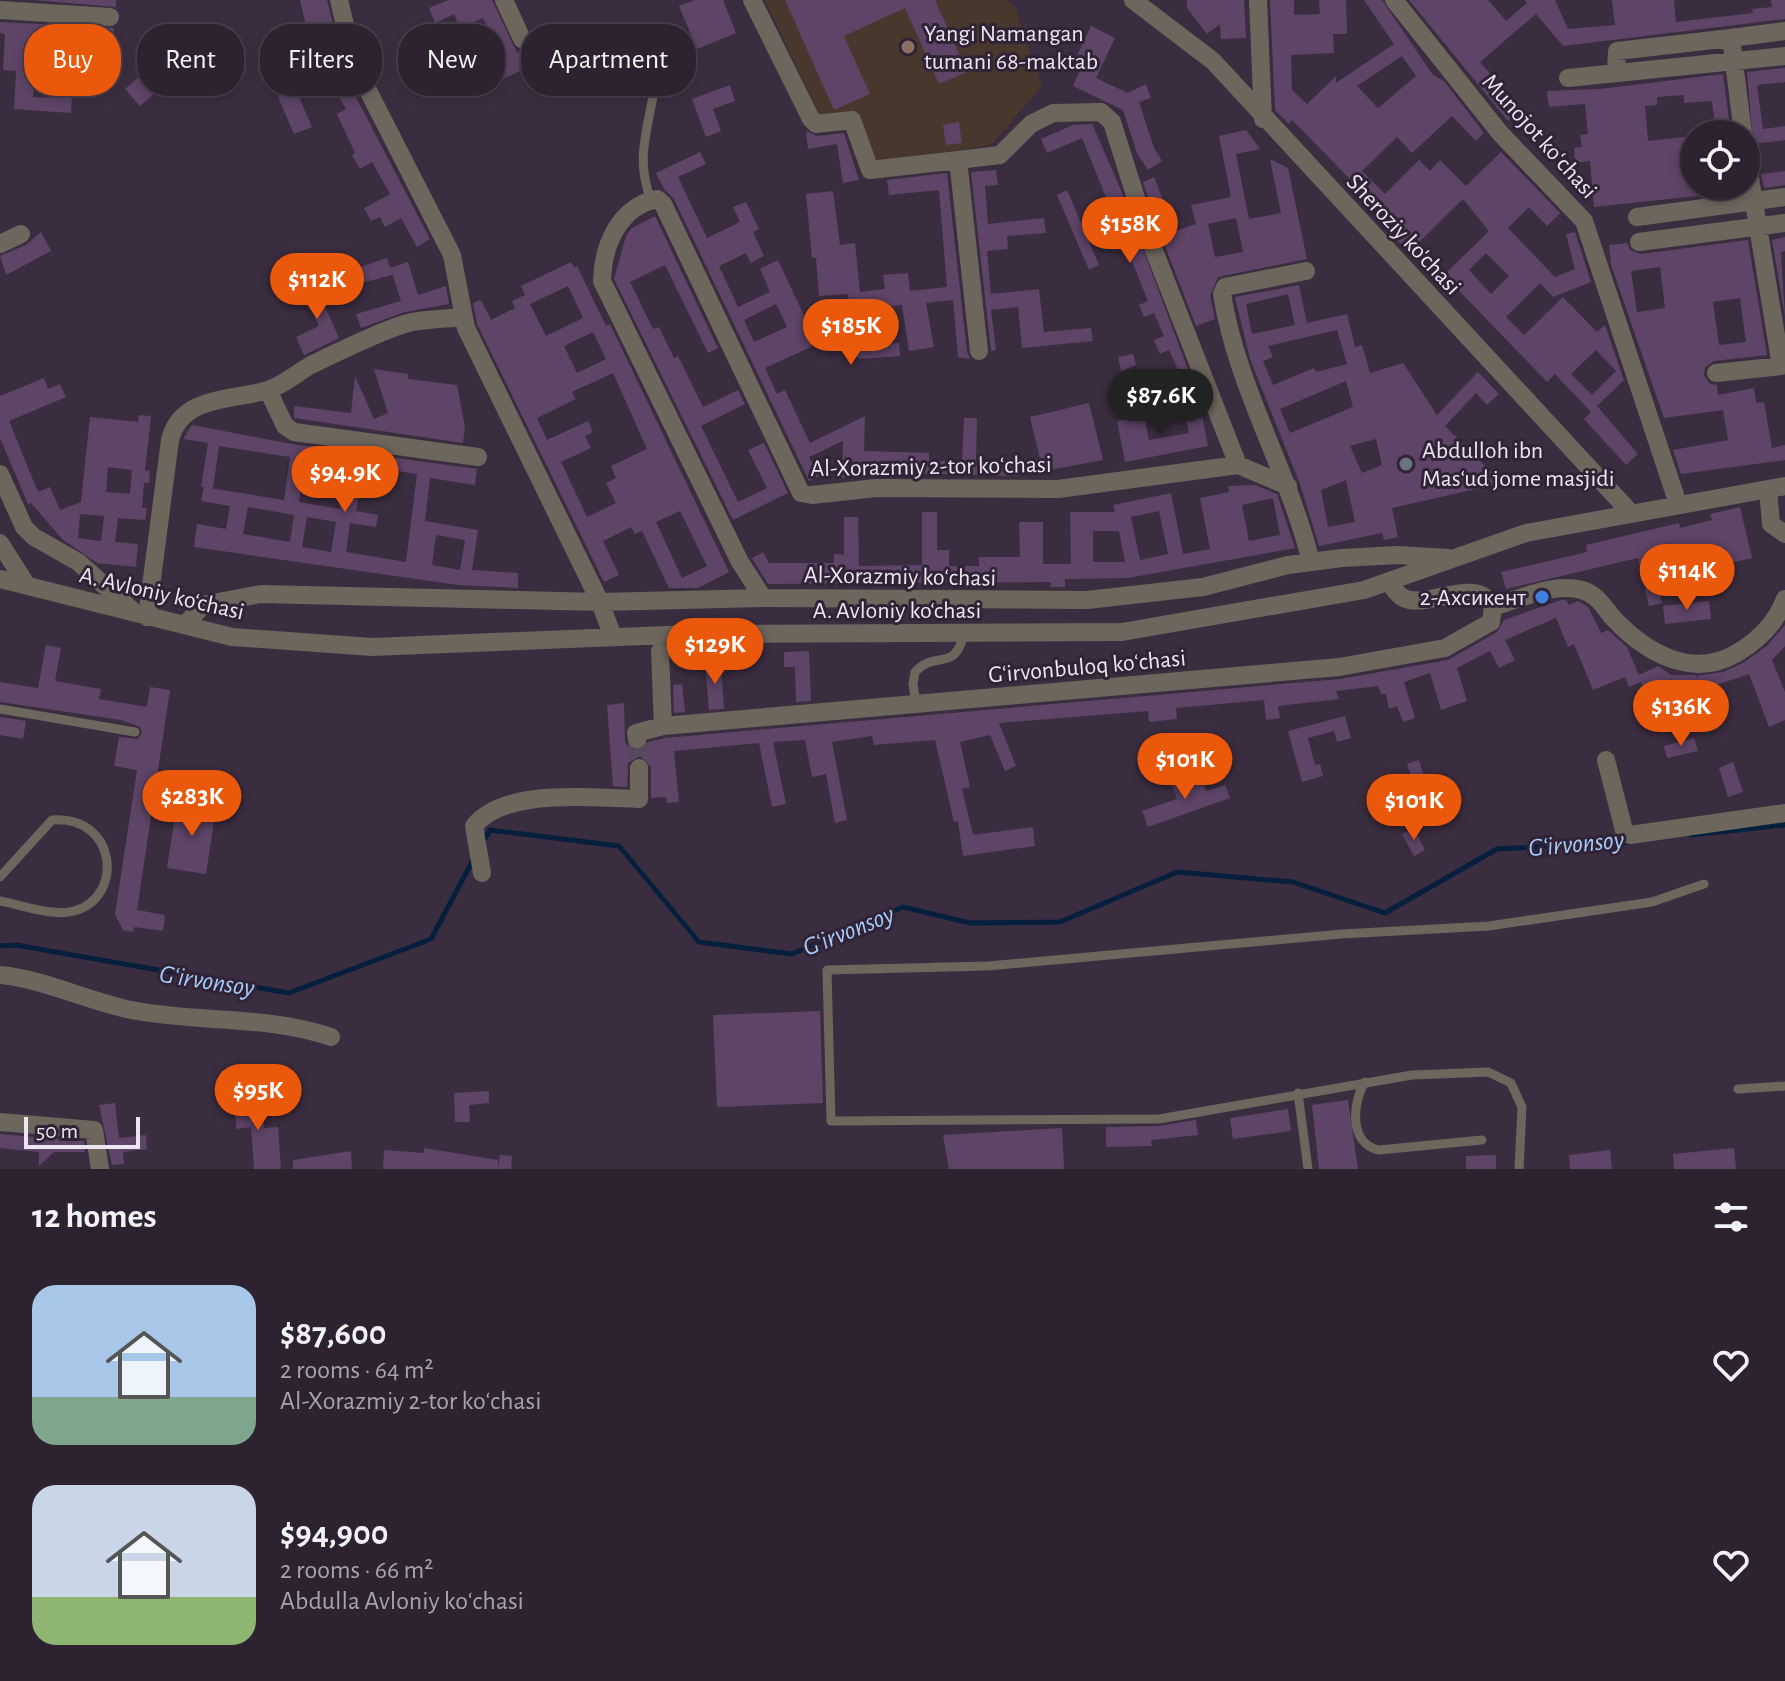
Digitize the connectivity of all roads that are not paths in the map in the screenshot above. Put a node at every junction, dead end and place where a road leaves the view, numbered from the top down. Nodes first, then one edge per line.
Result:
1 (339, 0) edge
2 (504, 0) edge
3 (752, 0) edge
4 (1133, 0) edge
5 (1258, 0) edge
6 (1394, 0) edge
7 (0, 10) edge
8 (110, 17) dead end
9 (1785, 31) edge
10 (521, 37) edge
11 (1731, 38) junction
12 (1785, 56) edge
13 (1734, 63) junction
14 (1616, 72) junction
15 (1568, 78) dead end
16 (653, 96) dead end
17 (1263, 119) junction
18 (1741, 120) edge
19 (958, 160) junction
20 (1785, 197) edge
21 (651, 200) junction
22 (1752, 202) junction
23 (1637, 217) dead end
24 (1785, 223) edge
25 (1756, 227) junction
26 (21, 234) dead end
27 (1639, 242) dead end
28 (0, 244) edge
29 (1306, 271) dead end
30 (464, 317) junction
31 (979, 351) dead end
32 (1783, 365) edge
33 (1716, 373) dead end
34 (268, 390) junction
35 (478, 457) dead end
36 (1238, 465) junction
37 (0, 474) edge
38 (1288, 486) junction
39 (1776, 487) edge
40 (1678, 504) junction
41 (1630, 512) junction
42 (1785, 534) edge
43 (0, 543) edge
44 (1448, 558) junction
45 (1311, 562) junction
46 (0, 579) edge
47 (1389, 582) junction
48 (26, 584) junction
49 (763, 598) junction
50 (1785, 599) edge
51 (600, 602) junction
52 (1493, 607) junction
53 (142, 616) junction
54 (185, 625) junction
55 (964, 633) junction
56 (613, 637) junction
57 (660, 651) dead end
58 (916, 704) junction
59 (0, 709) edge
60 (663, 726) junction
61 (135, 732) dead end
62 (637, 739) dead end
63 (1606, 760) dead end
64 (639, 768) tunnel mouth
65 (1785, 813) edge
66 (482, 873) dead end
67 (0, 877) edge
68 (1704, 884) dead end
69 (0, 901) edge
70 (0, 975) edge
71 (331, 1037) dead end
72 (1365, 1082) junction
73 (1785, 1086) edge
74 (1738, 1089) dead end
75 (1298, 1093) junction
76 (0, 1122) edge
77 (1482, 1140) dead end
78 (100, 1169) edge
79 (1308, 1169) edge
80 (1519, 1169) edge

1 - 30 street
2 - 10 street
3 - 19 street
4 - 17 street, Sheroziy ko'chasi
5 - 17 street
6 - 40 street, Munojot koʻchasi
7 - 8 street
9 - 11 street
11 - 13 street
11 - 14 street
12 - 13 street
13 - 14 street
13 - 18 street
14 - 15 street
16 - 21 lane
17 - 41 street, Sheroziy ko'chasi
19 - 31 street
19 - 36 street
20 - 22 street
21 - 36 street, Al-Xorazmiy 2-tor koʻchasi
21 - 49 street
22 - 23 street
22 - 25 street
24 - 25 street
25 - 27 street
25 - 32 street
26 - 28 street
29 - 38 street
30 - 34 street
30 - 51 street
32 - 33 street
34 - 35 street
34 - 53 street
36 - 38 street
37 - 53 street
38 - 45 street
39 - 40 street, A. Avloniy ko‘chasi
39 - 42 street
40 - 41 street, A. Avloniy ko‘chasi
41 - 44 street, A. Avloniy ko‘chasi
43 - 48 street
44 - 45 street, Al-Xorazmiy koʻchasi
44 - 47 street, A. Avloniy ko‘chasi
45 - 49 street, Al-Xorazmiy koʻchasi
46 - 48 street, A. Avloniy ko‘chasi
47 - 52 street
47 - 55 street, A. Avloniy ko‘chasi
48 - 53 street, A. Avloniy ko‘chasi
49 - 51 street, Al-Xorazmiy koʻchasi
50 - 52 street
51 - 54 street, Al-Xorazmiy koʻchasi
51 - 56 street
52 - 58 street, Gʻirvonbuloq koʻchasi
53 - 54 street, A. Avloniy ko‘chasi
54 - 56 street, A. Avloniy ko‘chasi
55 - 56 street, A. Avloniy ko‘chasi
55 - 58 lane
57 - 60 street
58 - 60 street, Gʻirvonbuloq koʻchasi
59 - 61 lane
60 - 62 street, Gʻirvonbuloq koʻchasi
63 - 65 street
64 - 66 street
67 - 69 lane
68 - 75 lane
70 - 71 street
72 - 75 lane
72 - 77 lane
72 - 80 lane
73 - 74 lane
75 - 79 lane
76 - 78 street

